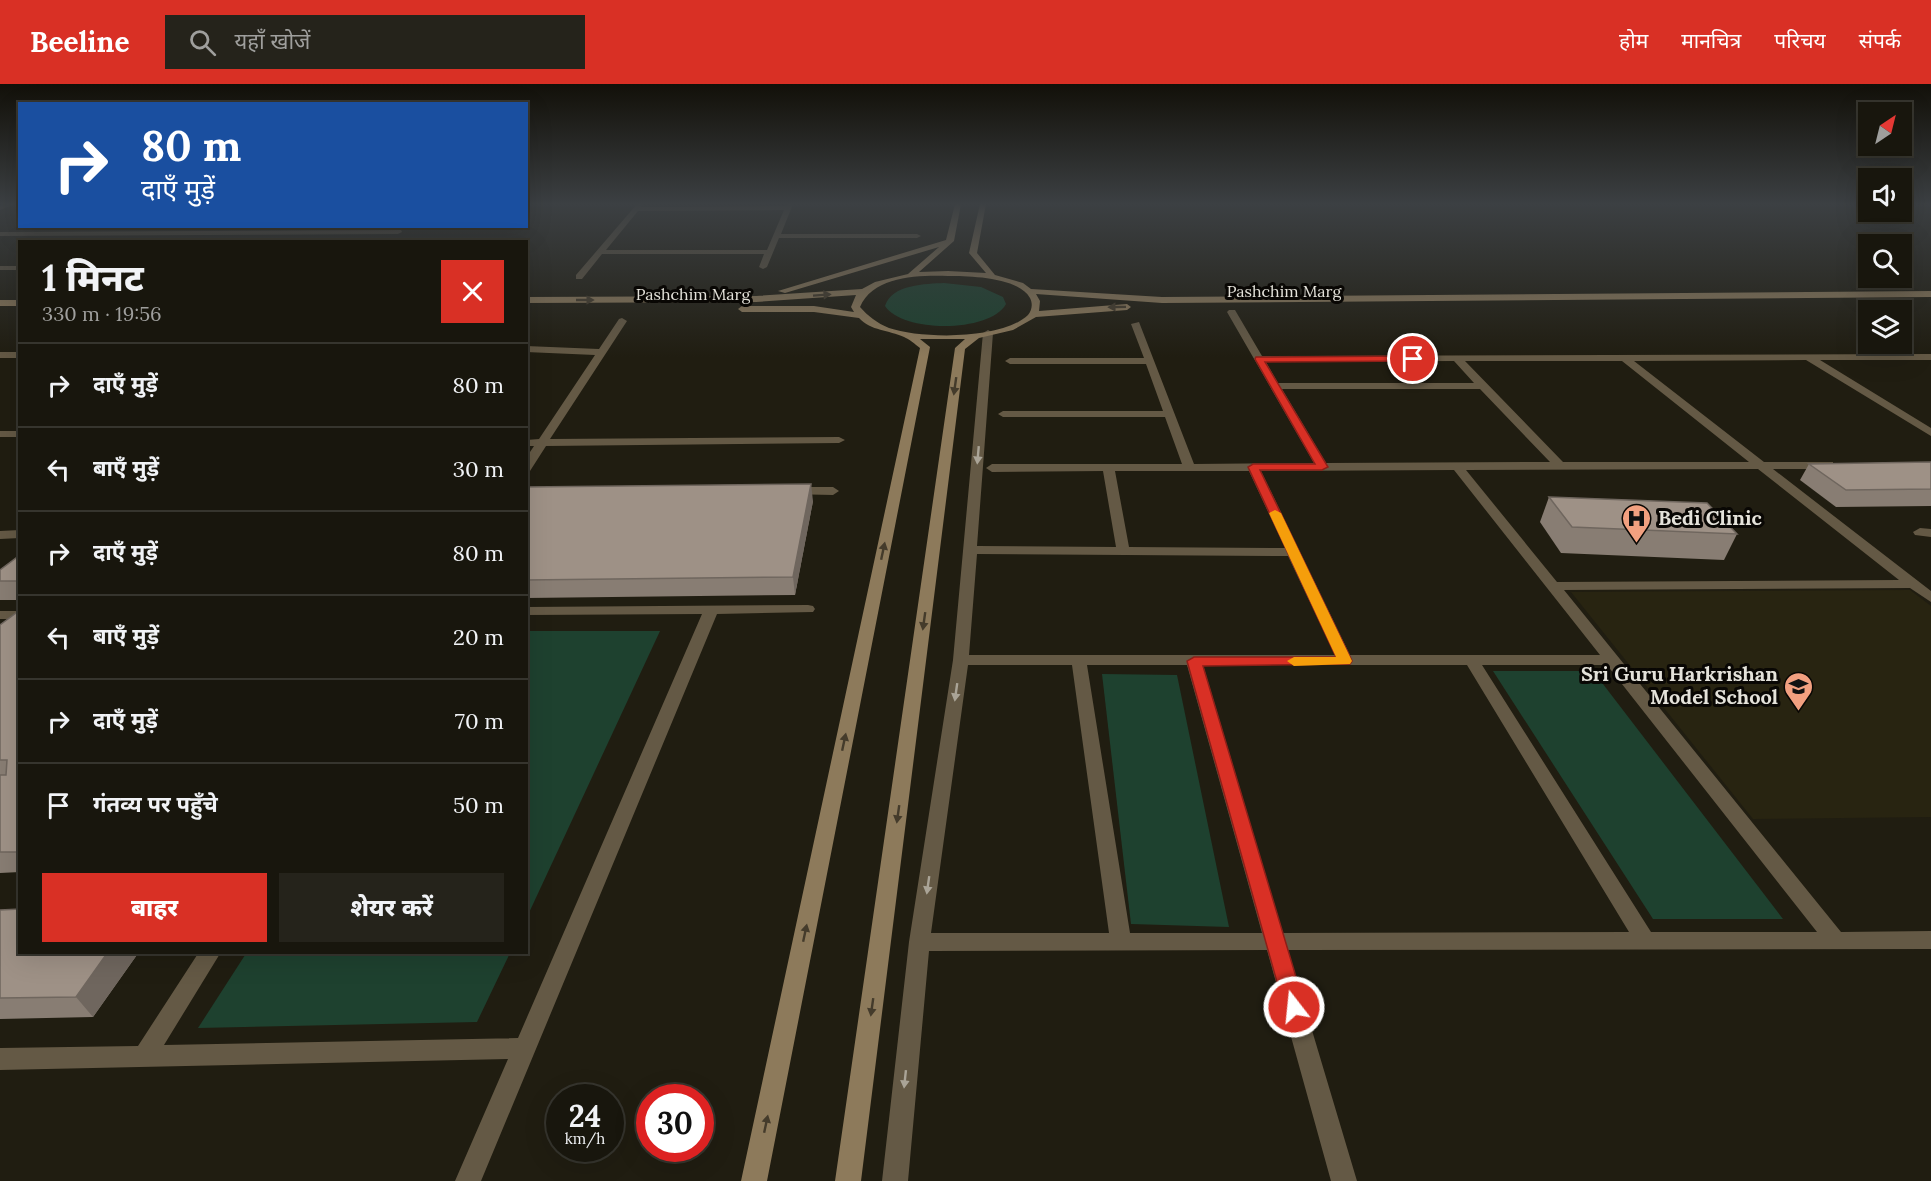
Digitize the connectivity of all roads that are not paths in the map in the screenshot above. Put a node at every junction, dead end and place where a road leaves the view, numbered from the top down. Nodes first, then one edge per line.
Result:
1 (596, 255) edge
2 (769, 255) edge
3 (903, 255) edge
4 (934, 255) edge
5 (975, 255) edge
6 (763, 267) dead end
7 (0, 268) edge
8 (18, 268) edge
9 (911, 275) junction
10 (579, 277) dead end
11 (992, 277) junction
12 (1028, 291) junction
13 (863, 292) junction
14 (1931, 294) edge
15 (756, 299) junction
16 (528, 300) edge
17 (0, 303) edge
18 (18, 303) edge
19 (1931, 303) edge
20 (528, 310) edge
21 (1232, 312) dead end
22 (0, 313) edge
23 (18, 313) edge
24 (1033, 314) junction
25 (859, 315) junction
26 (622, 321) dead end
27 (1136, 324) dead end
28 (906, 334) junction
29 (982, 334) junction
30 (528, 349) edge
31 (602, 351) junction
32 (0, 355) edge
33 (18, 355) edge
34 (1931, 357) edge
35 (1624, 358) junction
36 (1809, 358) junction
37 (1259, 359) junction
38 (1457, 359) junction
39 (1010, 361) dead end
40 (1150, 361) junction
41 (1275, 386) junction
42 (1482, 386) junction
43 (1003, 414) dead end
44 (1169, 414) junction
45 (1918, 425) junction
46 (1931, 425) edge
47 (1931, 433) edge
48 (0, 434) edge
49 (18, 434) edge
50 (839, 440) dead end
51 (528, 443) edge
52 (543, 443) junction
53 (528, 465) edge
54 (1761, 465) junction
55 (1841, 465) edge
56 (1457, 466) junction
57 (1560, 466) junction
58 (1189, 467) junction
59 (1253, 467) junction
60 (1322, 467) junction
61 (992, 468) dead end
62 (1108, 468) junction
63 (833, 491) dead end
64 (774, 492) edge
65 (18, 534) edge
66 (0, 535) edge
67 (970, 550) junction
68 (1123, 551) junction
69 (1293, 552) junction
70 (1914, 584) junction
71 (1552, 586) junction
72 (1931, 598) edge
73 (808, 609) dead end
74 (711, 610) junction
75 (528, 611) edge
76 (0, 615) edge
77 (18, 615) edge
78 (960, 660) junction
79 (1612, 660) junction
80 (1194, 661) junction
81 (1345, 661) junction
82 (1472, 661) junction
83 (1079, 662) junction
84 (1836, 940) junction
85 (1931, 940) edge
86 (1646, 941) junction
87 (919, 942) junction
88 (1121, 942) junction
89 (1276, 942) junction
90 (210, 954) edge
91 (524, 1048) junction
92 (144, 1056) junction
93 (0, 1059) edge
94 (468, 1181) edge
95 (754, 1181) edge
96 (848, 1181) edge
97 (895, 1181) edge
98 (1344, 1181) edge

1 - 10 street
2 - 6 street
3 - 15 main road
4 - 9 main road
5 - 11 main road
7 - 8 street
9 - 11 main road, Pashchim Marg
9 - 13 main road, Pashchim Marg
11 - 12 main road, Pashchim Marg
12 - 14 main road, Pashchim Marg
12 - 24 main road
15 -> 13 main road, Pashchim Marg
13 - 25 main road
16 -> 15 main road, Pashchim Marg
17 - 18 main road
19 -> 24 main road, Pashchim Marg
20 - 25 main road, Pashchim Marg
21 - 37 street
22 - 23 main road
24 - 29 main road, Pashchim Marg
25 - 28 main road, Pashchim Marg
26 - 31 street
27 - 40 street
28 - 29 main road, Pashchim Marg
95 -> 28 main road
29 -> 67 street
29 -> 96 main road
30 - 31 street
31 - 52 street
32 - 33 street
34 - 36 street
35 - 36 street
35 - 38 street
35 - 54 street
36 - 45 street
37 - 38 street
37 - 41 street
38 - 42 street
39 - 40 street
40 - 44 street
41 - 42 street
41 - 60 street
42 - 57 street
43 - 44 street
44 - 58 street
45 - 46 street
45 - 47 street
48 - 49 street
50 - 52 street
51 - 52 street
52 - 53 street
54 - 55 street
54 - 57 street
54 - 70 street
56 - 57 street
56 - 60 street
56 - 71 street
58 - 59 street
58 - 62 street
59 - 60 street
59 - 69 street
61 - 62 street
62 - 68 street
63 - 64 street
65 - 66 street
67 - 68 street
67 - 78 street
68 - 69 street
69 - 81 street
70 - 71 street
70 - 72 street
71 - 79 street
73 - 74 street
74 - 75 street
74 - 91 street
76 - 77 street
78 - 83 street
78 -> 87 street
79 - 82 street
79 - 84 street
80 - 81 street
80 - 83 street
80 - 89 street
81 - 82 street
82 - 86 street
83 - 88 street
84 - 85 street
84 - 86 street
86 - 89 street
87 - 88 street
87 -> 97 street
88 - 89 street
89 - 98 street
90 - 92 street
91 - 92 street
91 - 94 street
92 - 93 street

